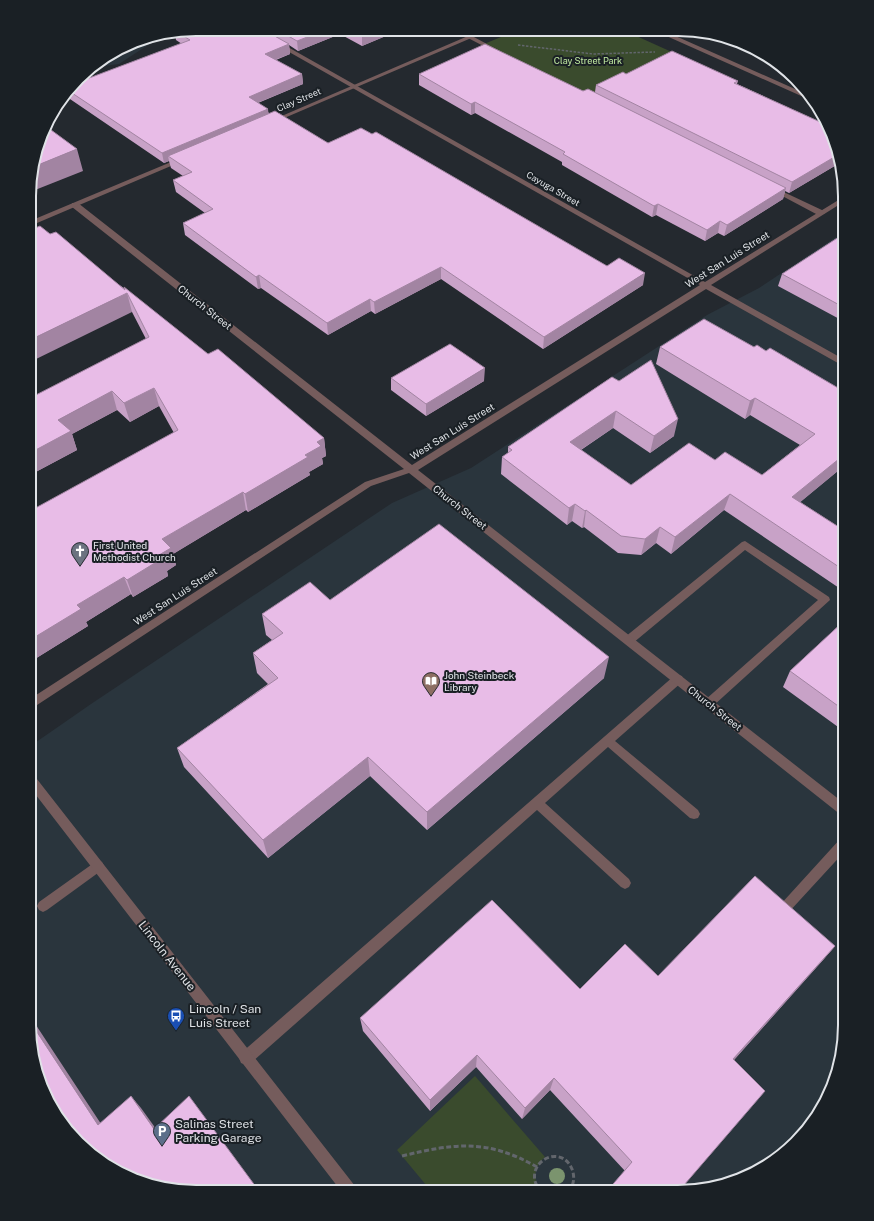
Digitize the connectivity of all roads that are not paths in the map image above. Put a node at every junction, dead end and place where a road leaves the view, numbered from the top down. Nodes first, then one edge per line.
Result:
1 (670, 36) edge
2 (470, 37) joint
3 (273, 41) edge
4 (505, 55) edge
5 (354, 87) junction
6 (801, 94) edge
7 (267, 124) edge
8 (188, 157) edge
9 (763, 184) edge
10 (838, 202) edge
11 (75, 205) junction
12 (821, 213) junction
13 (36, 221) edge
14 (705, 286) junction
15 (838, 360) edge
16 (412, 470) junction
17 (629, 640) junction
18 (678, 679) junction
19 (36, 700) edge
20 (709, 703) junction
21 (608, 741) junction
22 (36, 789) edge
23 (537, 803) junction
24 (838, 804) edge
25 (694, 814) dead end
26 (838, 850) edge
27 (98, 866) junction
28 (625, 883) dead end
29 (43, 906) dead end
30 (784, 908) edge
31 (246, 1058) junction
32 (345, 1185) edge

1 - 6 street
2 - 4 street
2 - 5 street, Clay Street
3 - 5 street, Cayuga Street
5 - 7 street, Clay Street
5 - 14 street, Cayuga Street
8 - 11 street
9 - 12 street
10 - 12 street, West San Luis Street
11 - 13 street
11 - 16 street, Church Street
12 - 14 street, West San Luis Street
14 - 15 street, Cayuga Street
14 - 16 street, West San Luis Street
16 - 17 street, Church Street
16 - 19 street, West San Luis Street
17 - 18 street, Church Street
17 - 20 street
18 - 20 street, Church Street
18 - 21 street
20 - 24 street, Church Street
21 - 23 street
21 - 25 street
22 - 27 street, Lincoln Avenue
23 - 28 street
23 - 31 street
26 - 30 street
27 - 29 street
27 - 31 street, Lincoln Avenue
31 - 32 street, Lincoln Avenue

